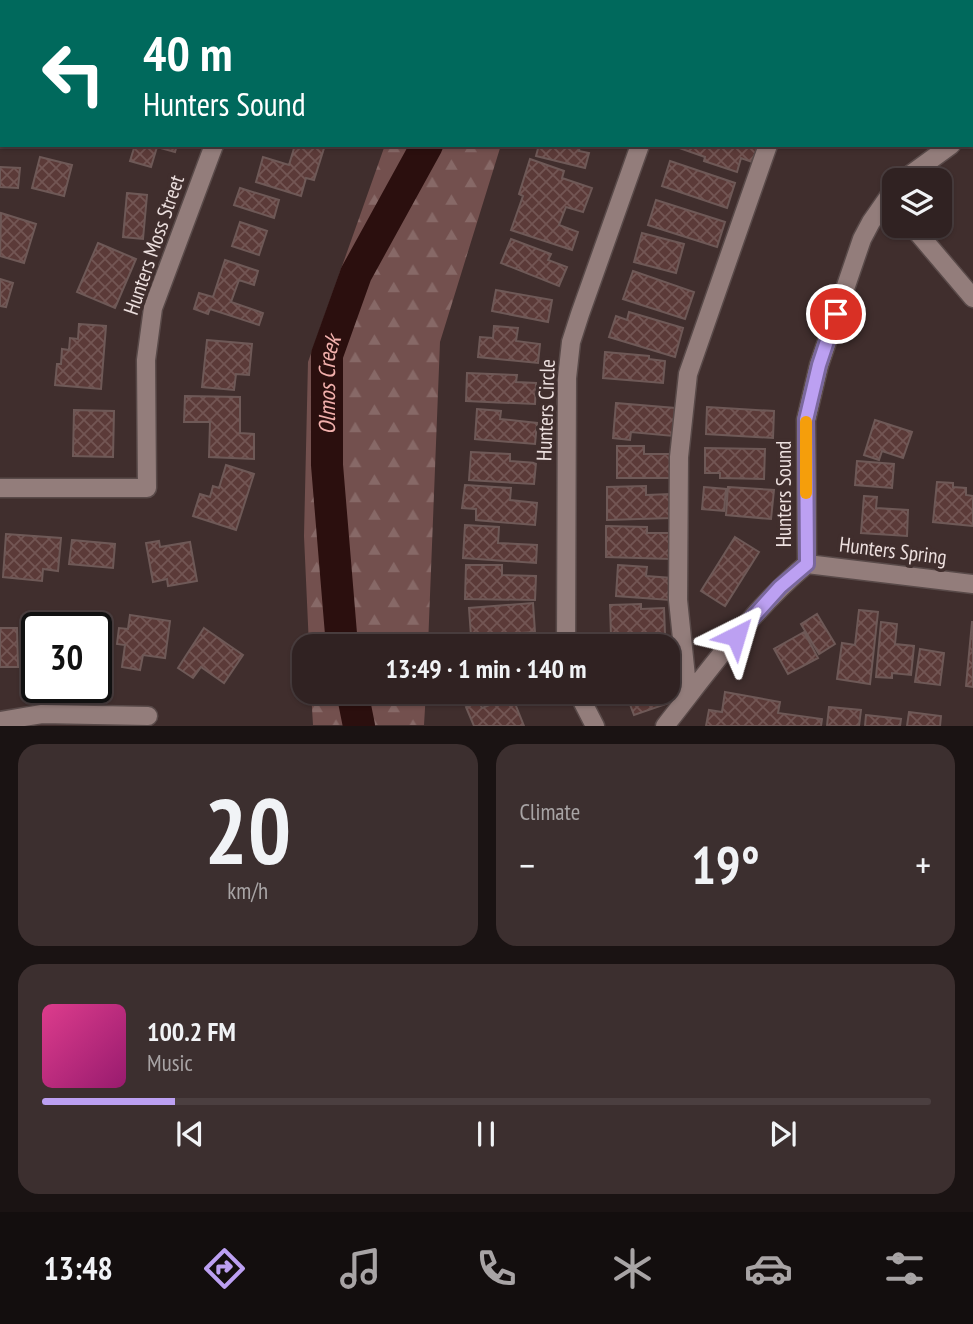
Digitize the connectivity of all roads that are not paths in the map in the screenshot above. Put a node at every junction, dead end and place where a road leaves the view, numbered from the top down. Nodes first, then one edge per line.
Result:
1 (213, 147) edge
2 (639, 147) edge
3 (767, 147) edge
4 (948, 147) edge
5 (919, 168) edge
6 (882, 210) edge
7 (922, 238) edge
8 (973, 298) edge
9 (0, 488) edge
10 (807, 564) junction
11 (973, 584) edge
12 (566, 634) edge
13 (688, 696) junction
14 (584, 704) edge
15 (148, 716) dead end
16 (0, 721) edge
17 (596, 726) edge
18 (665, 726) edge

1 - 9 street, Hunters Moss Street
2 - 12 street, Hunters Circle
3 - 13 street
4 - 5 street
6 - 10 street, Hunters Sound
7 - 8 street
10 - 11 street, Hunters Spring
10 - 13 street
13 - 18 street
14 - 17 street
15 - 16 street

